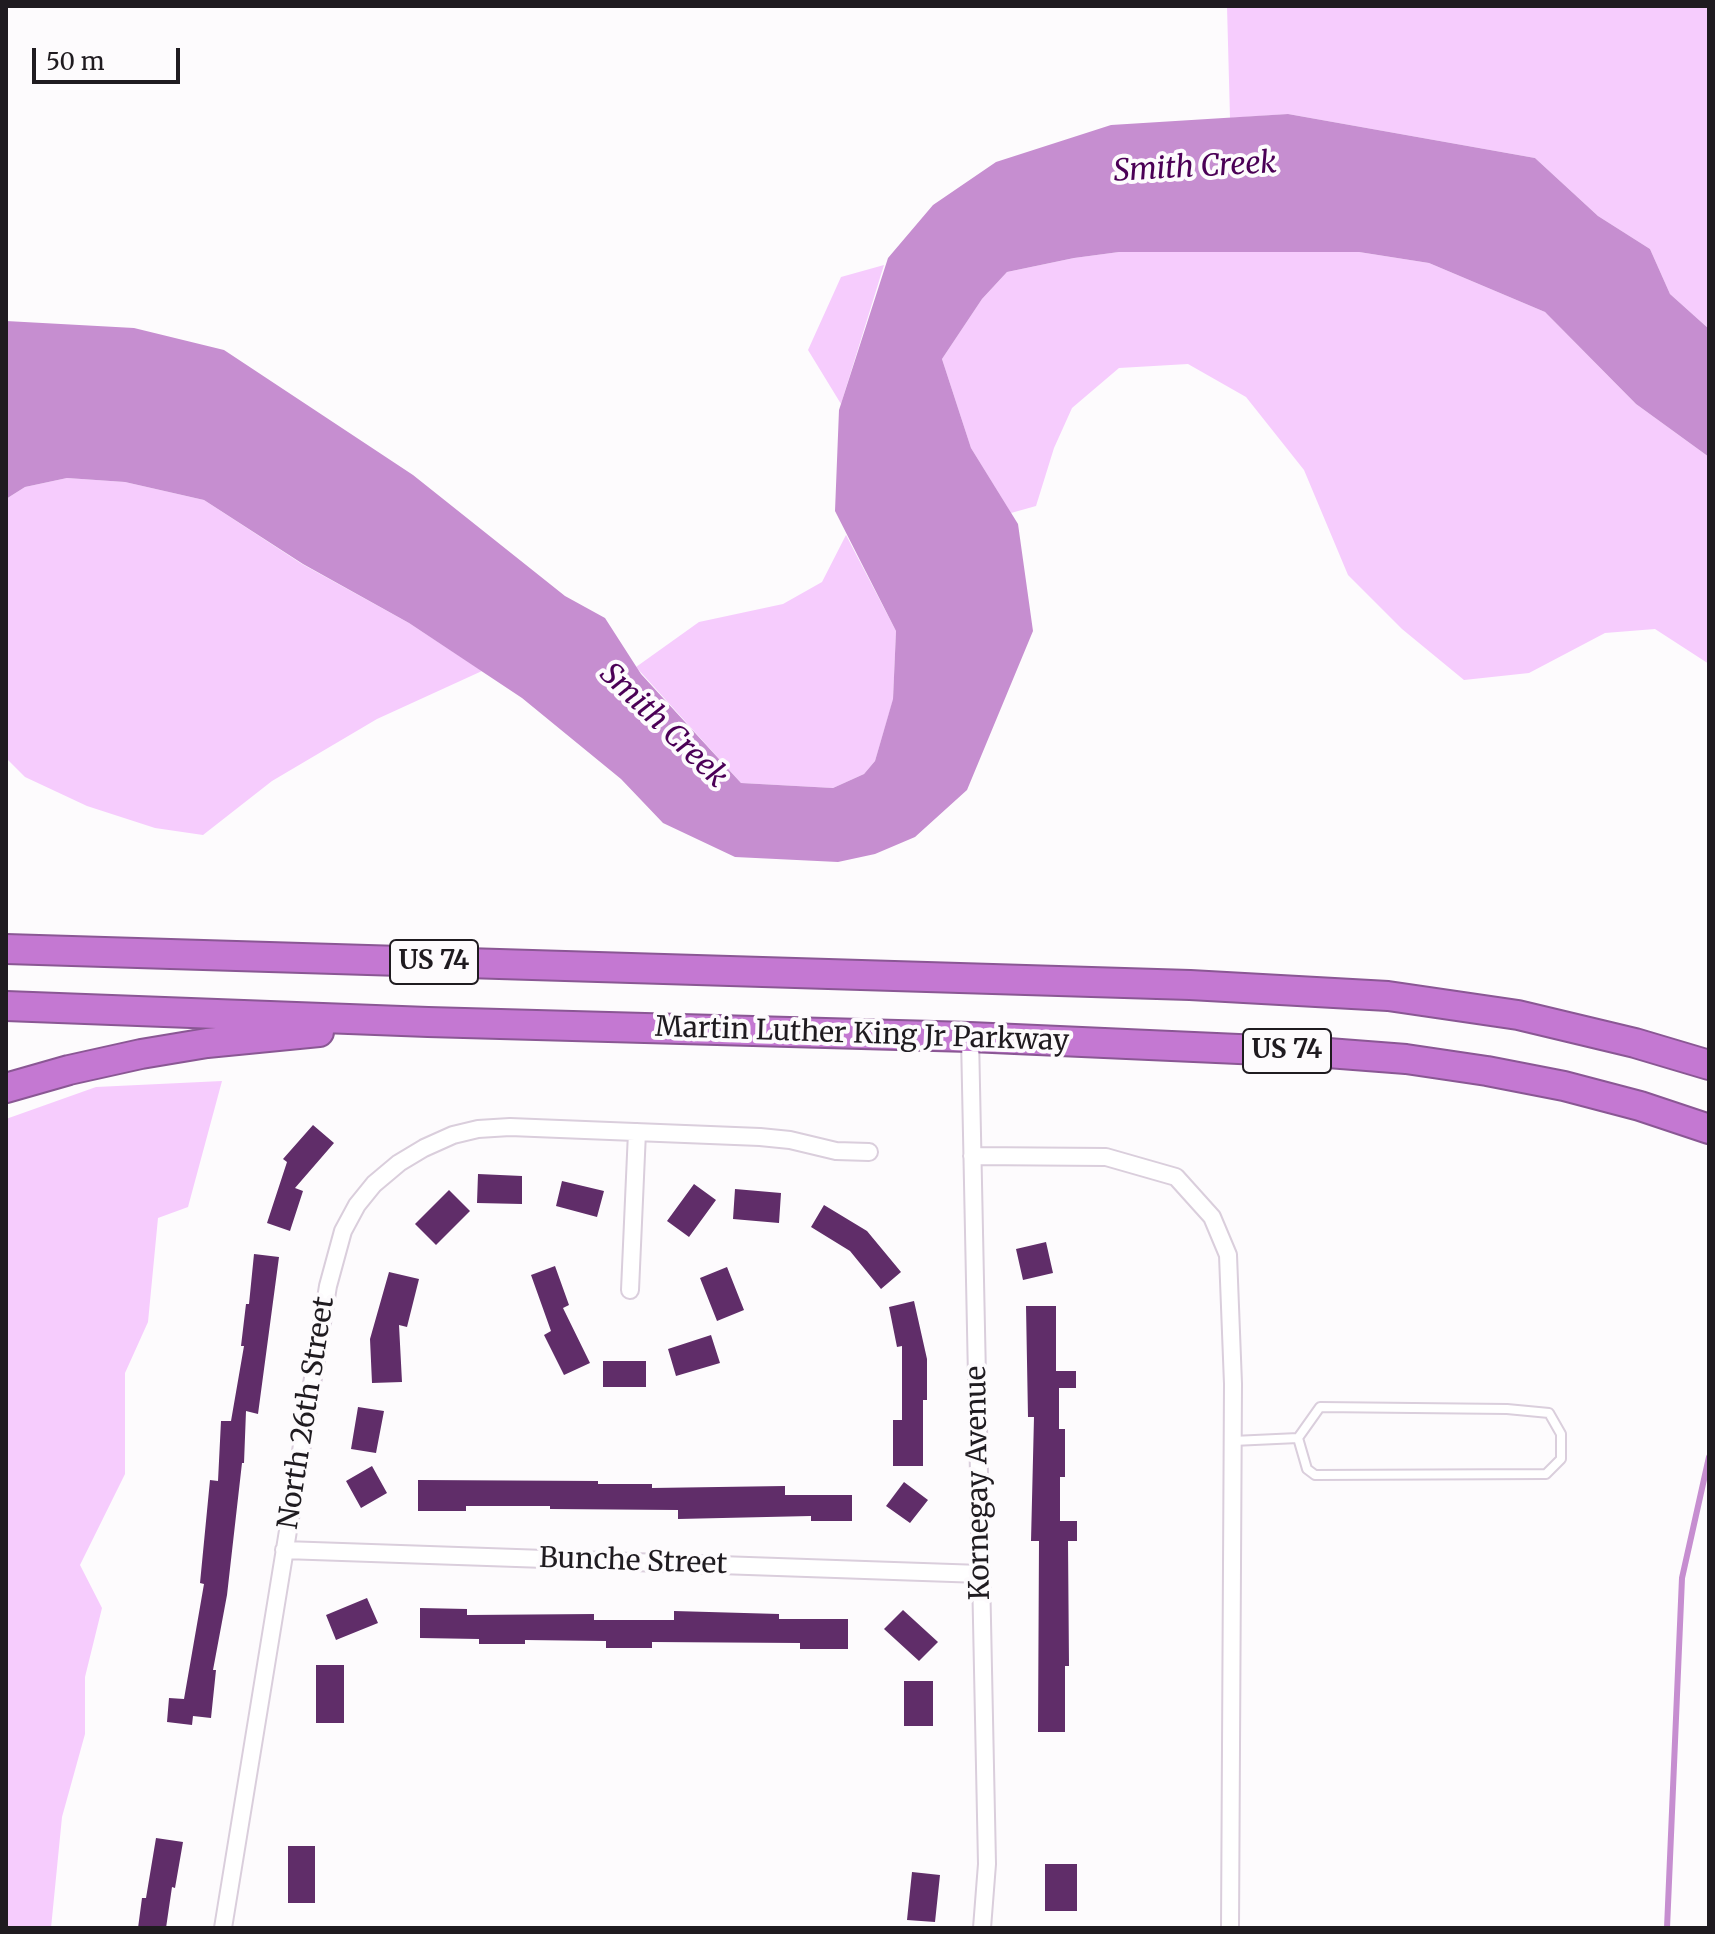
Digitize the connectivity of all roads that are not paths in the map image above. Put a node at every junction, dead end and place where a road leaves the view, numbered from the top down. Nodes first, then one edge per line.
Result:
1 (6, 949) edge
2 (6, 1006) edge
3 (428, 1022) junction
4 (970, 1037) junction
5 (1709, 1065) edge
6 (6, 1088) edge
7 (1709, 1129) edge
8 (637, 1132) junction
9 (869, 1152) dead end
10 (972, 1156) junction
11 (630, 1290) dead end
12 (1298, 1438) junction
13 (1233, 1441) junction
14 (284, 1550) junction
15 (981, 1574) junction
16 (223, 1928) edge
17 (982, 1928) edge
18 (1230, 1928) edge

1 - 5 highway, US 74
2 - 3 highway, Martin Luther King Jr Parkway / US 74
3 - 4 highway, Martin Luther King Jr Parkway / US 74
3 - 6 highway
4 - 7 highway, Martin Luther King Jr Parkway / US 74
4 - 10 street, Kornegay Avenue
8 - 9 street
8 - 11 street
8 - 14 street, North 26th Street
10 - 13 street
10 - 15 street, Kornegay Avenue
12 - 12 lane
12 - 13 lane
13 - 18 street
14 - 15 street, Bunche Street
14 - 16 street, North 26th Street
15 - 17 street, Kornegay Avenue

